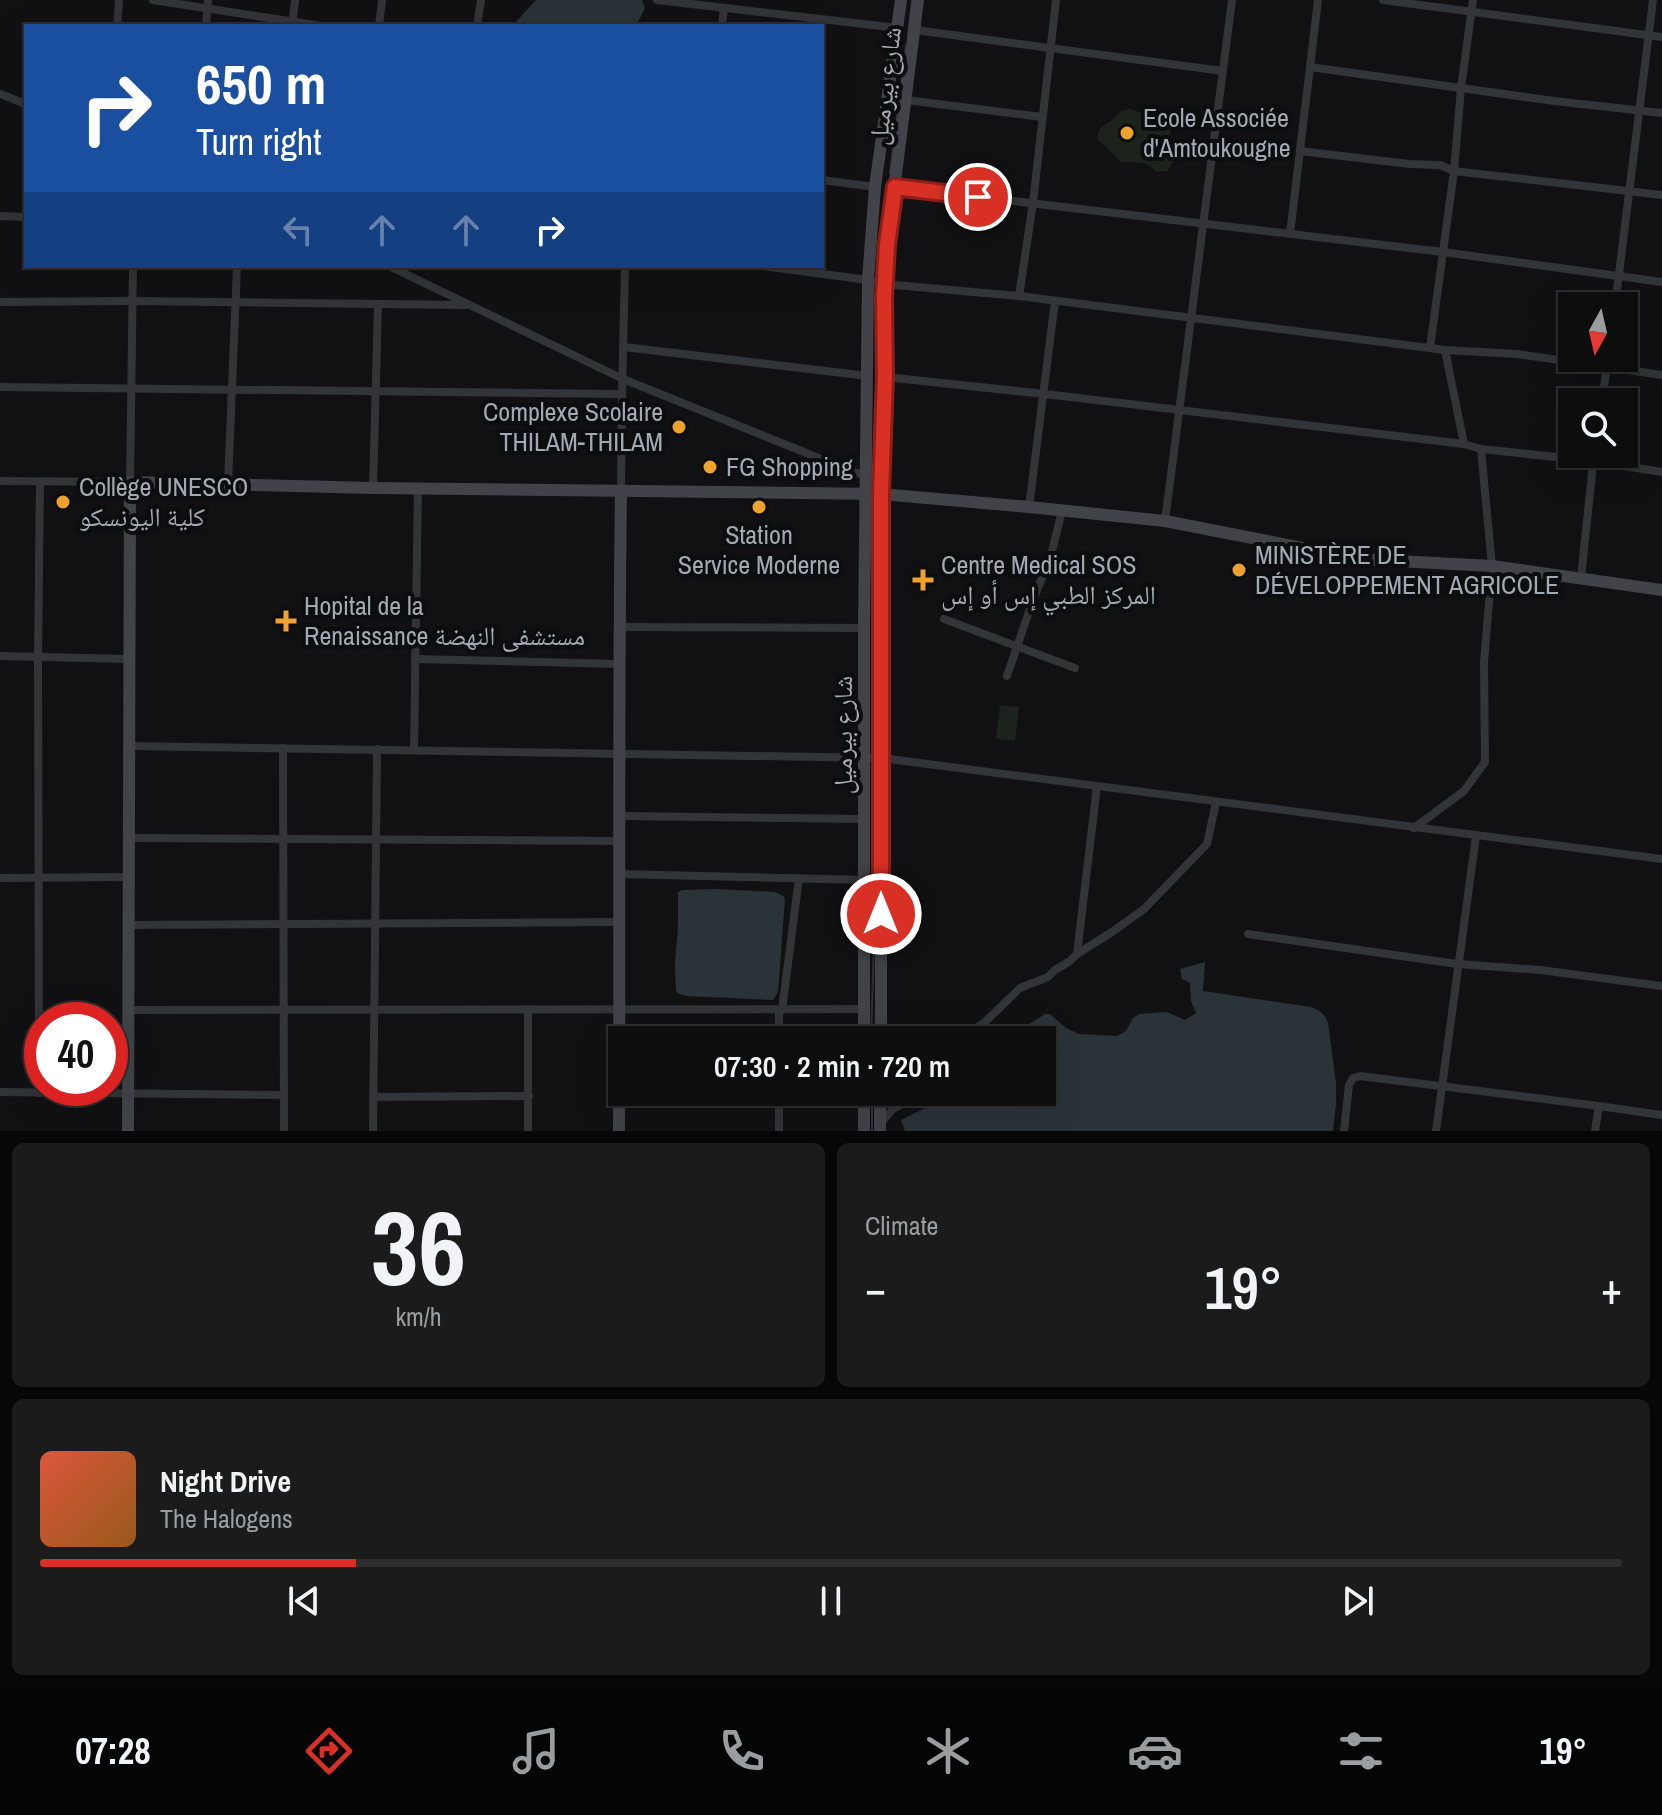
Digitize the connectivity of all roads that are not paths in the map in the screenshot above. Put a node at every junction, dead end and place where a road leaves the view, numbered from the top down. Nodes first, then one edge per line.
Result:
1 (119, 0) edge
2 (153, 0) edge
3 (295, 0) edge
4 (382, 0) edge
5 (481, 0) edge
6 (657, 0) edge
7 (901, 0) edge
8 (918, 0) edge
9 (1056, 0) edge
10 (1232, 0) edge
11 (1318, 0) edge
12 (1383, 0) edge
13 (1473, 0) edge
14 (1653, 0) edge
15 (208, 4) edge
16 (724, 8) junction
17 (1471, 11) junction
18 (811, 22) edge
19 (117, 24) edge
20 (206, 24) edge
21 (293, 24) edge
22 (379, 24) edge
23 (477, 24) edge
24 (722, 24) edge
25 (898, 28) junction
26 (915, 30) junction
27 (1649, 35) junction
28 (1662, 37) edge
29 (1050, 49) junction
30 (1310, 67) junction
31 (1223, 71) junction
32 (1461, 88) junction
33 (0, 94) edge
34 (906, 100) junction
35 (24, 103) edge
36 (1639, 110) junction
37 (1662, 113) edge
38 (1042, 117) junction
39 (1300, 151) junction
40 (1454, 171) junction
41 (824, 180) edge
42 (875, 187) junction
43 (895, 187) junction
44 (1630, 190) junction
45 (1662, 195) edge
46 (1033, 203) junction
47 (0, 216) edge
48 (24, 217) edge
49 (1203, 223) junction
50 (1290, 234) junction
51 (1443, 252) junction
52 (133, 268) edge
53 (237, 268) edge
54 (393, 268) edge
55 (625, 268) edge
56 (777, 268) edge
57 (1619, 277) junction
58 (868, 280) junction
59 (1662, 282) edge
60 (884, 284) junction
61 (1617, 292) edge
62 (1019, 296) junction
63 (132, 301) junction
64 (1055, 301) junction
65 (0, 302) edge
66 (236, 303) junction
67 (378, 304) junction
68 (471, 305) junction
69 (1192, 317) junction
70 (624, 347) junction
71 (1430, 348) junction
72 (1445, 350) junction
73 (1558, 358) edge
74 (1638, 369) edge
75 (1662, 375) edge
76 (868, 376) junction
77 (885, 377) junction
78 (623, 379) junction
79 (0, 387) edge
80 (130, 389) junction
81 (233, 389) junction
82 (377, 391) junction
83 (622, 394) junction
84 (1045, 394) junction
85 (1180, 410) junction
86 (1464, 444) junction
87 (1481, 449) junction
88 (1558, 454) edge
89 (1638, 467) edge
90 (1593, 468) edge
91 (1662, 472) edge
92 (867, 476) junction
93 (881, 477) junction
94 (0, 481) edge
95 (40, 482) junction
96 (130, 482) junction
97 (228, 484) junction
98 (373, 488) junction
99 (418, 488) junction
100 (621, 490) junction
101 (867, 494) junction
102 (881, 494) junction
103 (1029, 507) junction
104 (1062, 511) junction
105 (1165, 521) junction
106 (1492, 566) junction
107 (1581, 578) junction
108 (1662, 590) edge
109 (944, 619) dead end
110 (619, 627) junction
111 (864, 628) junction
112 (1017, 646) junction
113 (0, 656) edge
114 (38, 656) junction
115 (129, 659) junction
116 (415, 659) junction
117 (619, 664) junction
118 (1075, 668) dead end
119 (1007, 676) dead end
120 (129, 746) junction
121 (283, 748) junction
122 (377, 749) junction
123 (414, 750) junction
124 (619, 754) junction
125 (873, 757) junction
126 (1097, 786) junction
127 (1216, 802) junction
128 (620, 816) junction
129 (866, 819) junction
130 (1414, 828) junction
131 (1476, 836) junction
132 (128, 838) junction
133 (283, 839) junction
134 (376, 840) junction
135 (620, 841) junction
136 (1662, 859) edge
137 (620, 874) junction
138 (39, 877) junction
139 (128, 877) junction
140 (0, 878) edge
141 (799, 878) junction
142 (865, 880) junction
143 (619, 922) junction
144 (283, 924) junction
145 (375, 924) junction
146 (128, 925) junction
147 (1248, 934) dead end
148 (1077, 954) junction
149 (1457, 964) junction
150 (1662, 986) edge
151 (39, 1002) edge
152 (127, 1002) edge
153 (374, 1008) junction
154 (283, 1009) junction
155 (528, 1009) junction
156 (864, 1009) junction
157 (128, 1010) edge
158 (620, 1010) junction
159 (780, 1010) junction
160 (620, 1026) edge
161 (779, 1026) edge
162 (864, 1026) edge
163 (881, 1026) edge
164 (979, 1026) edge
165 (1442, 1086) junction
166 (0, 1092) edge
167 (24, 1093) edge
168 (128, 1093) edge
169 (284, 1095) junction
170 (529, 1096) junction
171 (373, 1097) junction
172 (127, 1106) edge
173 (619, 1106) edge
174 (779, 1106) edge
175 (864, 1106) edge
176 (880, 1106) edge
177 (899, 1106) edge
178 (1599, 1106) junction
179 (1662, 1115) edge
180 (880, 1127) edge
181 (128, 1131) edge
182 (284, 1131) edge
183 (373, 1131) edge
184 (528, 1131) edge
185 (619, 1131) edge
186 (779, 1131) edge
187 (864, 1131) edge
188 (1344, 1131) edge
189 (1436, 1131) edge
190 (1595, 1131) edge

1 - 19 street
2 - 15 street
3 - 21 street
4 - 22 street
5 - 23 street
6 - 16 street
7 - 25 street, شارع بيرميل
8 - 26 street, شارع بيرميل
9 - 29 street
10 - 31 street
11 - 30 street
12 - 17 street
13 - 17 street
14 - 27 street
15 - 20 street
15 - 21 street
16 - 18 street
16 - 24 street
17 - 27 street
17 - 32 street
18 - 25 street
25 - 42 street, شارع بيرميل
26 - 29 street
26 - 34 street, شارع بيرميل
27 - 28 street
27 - 36 street
29 - 31 street
29 - 38 street
30 - 32 street
30 - 39 street
31 - 49 street
32 - 36 street
32 - 40 street
33 - 35 street
34 - 38 street
34 - 43 street, شارع بيرميل
36 - 37 street
36 - 44 street
38 - 46 street
39 - 40 street
39 - 50 street
40 - 44 street
40 - 51 street
41 - 42 street
42 - 58 street, شارع بيرميل
43 - 46 street
43 - 60 street, شارع بيرميل
44 - 45 street
44 - 57 street
46 - 49 street
46 - 62 street
47 - 48 street
49 - 50 street
49 - 69 street
50 - 51 street
51 - 57 street
51 - 71 street
52 - 63 street
53 - 66 street
54 - 68 street
55 - 70 street
56 - 58 street
57 - 59 street
57 - 61 street
58 - 60 street
58 - 76 street, شارع بيرميل
60 - 62 street
60 - 77 street, شارع بيرميل
62 - 64 street
63 - 65 street
63 - 66 street
63 - 80 street
64 - 69 street
64 - 84 street
66 - 67 street
66 - 81 street
67 - 68 street
67 - 82 street
68 - 78 street
69 - 71 street
69 - 85 street
70 - 76 street
70 - 78 street
71 - 72 street
72 - 73 street
72 - 86 street
74 - 75 street
76 - 92 street, شارع بيرميل
77 - 84 street
77 - 93 street, شارع بيرميل
78 - 83 street
78 - 92 street
79 - 80 street
80 - 81 street
80 - 96 street
81 - 82 street
81 - 97 street
82 - 83 street
82 - 98 street
83 - 100 street
84 - 85 street
84 - 103 street
85 - 86 street
85 - 105 street
86 - 87 street
87 - 88 street
87 - 106 street
89 - 91 street
90 - 107 street
92 - 93 street
92 - 101 street, شارع بيرميل
93 - 102 street, شارع بيرميل
94 - 95 street
95 - 96 street
95 - 114 street
96 - 97 street
96 - 115 street
97 - 98 street
98 - 99 street
99 - 100 street
99 - 116 street
100 - 101 street
100 - 110 street
101 - 102 street
101 - 111 street, شارع بيرميل
102 - 103 street
102 - 125 street, شارع بيرميل
103 - 104 street
104 - 105 street
104 - 112 street
105 - 106 street
106 - 107 street
106 - 130 street
107 - 108 street
109 - 112 street
110 - 111 street
110 - 117 street
111 - 125 street, شارع بيرميل
112 - 118 street
112 - 119 street
113 - 114 street
114 - 115 street
114 - 138 street
115 - 120 street
116 - 117 street
116 - 123 street
117 - 124 street
120 - 121 street
120 - 132 street
121 - 122 street
121 - 133 street
122 - 123 street
122 - 134 street
123 - 124 street
124 - 125 street
124 - 128 street
125 - 126 street
125 - 129 street, شارع بيرميل
125 - 163 street, شارع بيرميل
126 - 127 street
126 - 148 street
127 - 130 street
127 - 148 street
128 - 129 street
128 - 135 street
129 - 142 street, شارع بيرميل
130 - 131 street
131 - 136 street
131 - 149 street
132 - 133 street
132 - 139 street
133 - 134 street
133 - 144 street
134 - 135 street
134 - 145 street
135 - 137 street
137 - 141 street
137 - 143 street
138 - 139 street
138 - 140 street
138 - 151 street
139 - 146 street
141 - 142 street
141 - 159 street
142 - 156 street, شارع بيرميل
143 - 145 street
143 - 158 street
144 - 145 street
144 - 146 street
144 - 154 street
145 - 153 street
146 - 152 street
147 - 149 street
148 - 164 street
149 - 150 street
149 - 165 street
153 - 154 street
153 - 155 street
153 - 171 street
154 - 157 street
154 - 169 street
155 - 158 street
155 - 170 street
156 - 159 street
156 - 162 street, شارع بيرميل
158 - 159 street
158 - 160 street
159 - 161 street
165 - 178 street
165 - 188 street
165 - 189 street
166 - 167 street
168 - 169 street
169 - 182 street
170 - 171 street
170 - 184 street
171 - 183 street
172 - 181 street
173 - 185 street
174 - 186 street
175 - 187 street
176 - 180 street
177 - 180 street
178 - 179 street
178 - 190 street

